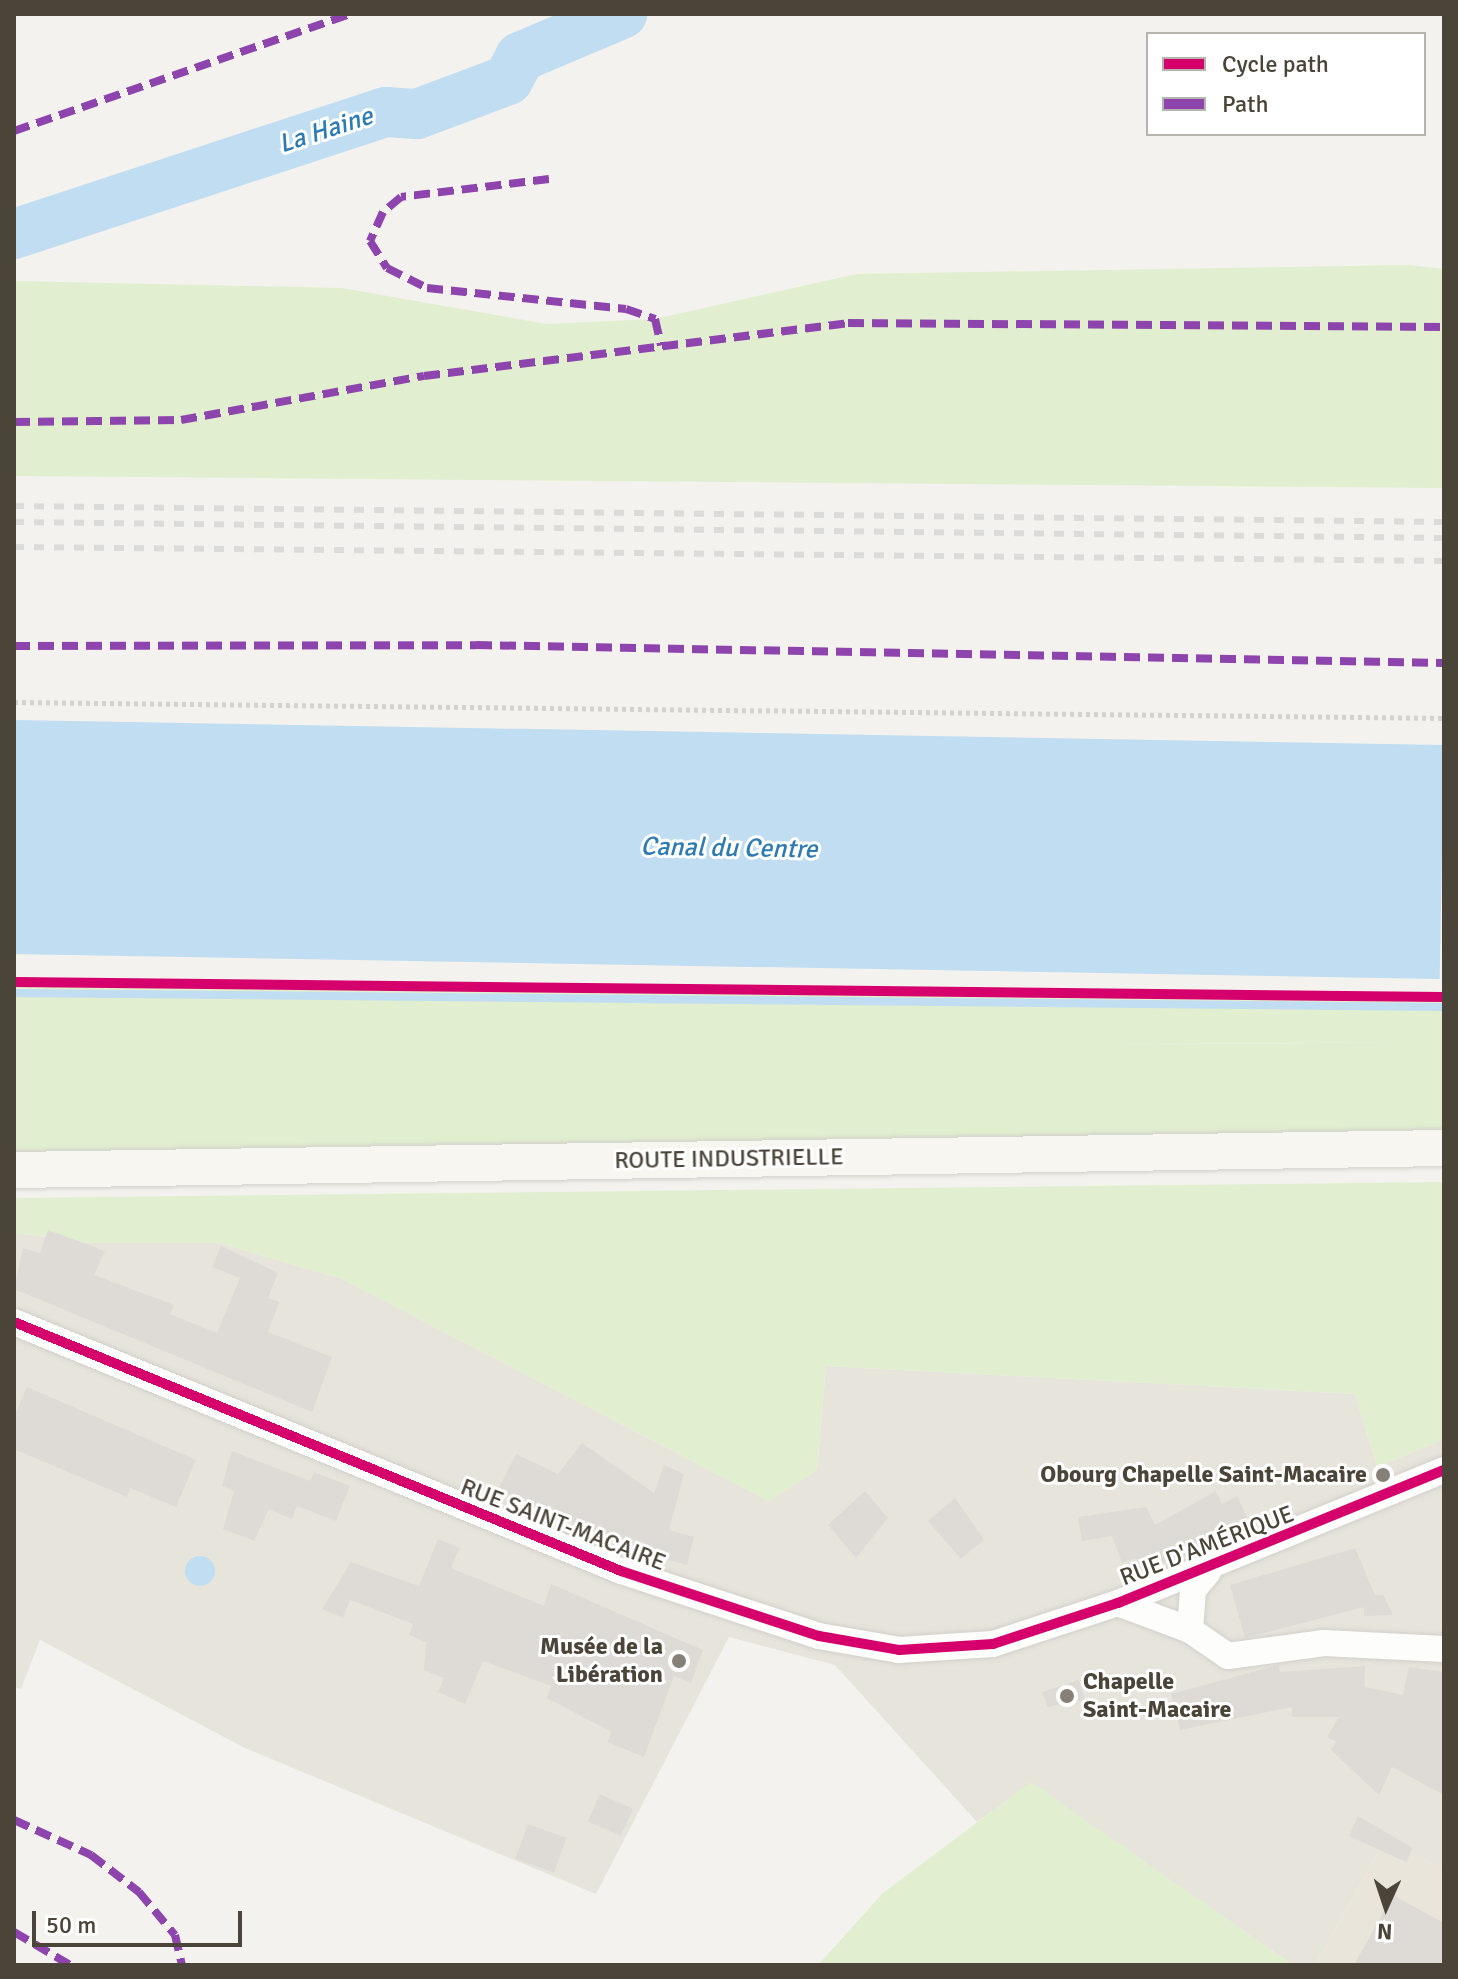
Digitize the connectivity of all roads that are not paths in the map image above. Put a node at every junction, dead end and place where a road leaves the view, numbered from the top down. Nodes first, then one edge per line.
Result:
1 (1444, 1148) edge
2 (14, 1170) edge
3 (14, 1322) edge
4 (1444, 1470) edge
5 (1208, 1572) junction
6 (1118, 1603) junction
7 (1190, 1630) junction
8 (1444, 1649) edge

1 - 2 main road, ROUTE INDUSTRIELLE
3 - 6 street, RUE SAINT-MACAIRE
4 - 5 street, RUE D'AMÉRIQUE
5 - 6 street, RUE D'AMÉRIQUE
5 - 7 street
6 - 7 street
7 - 8 street

